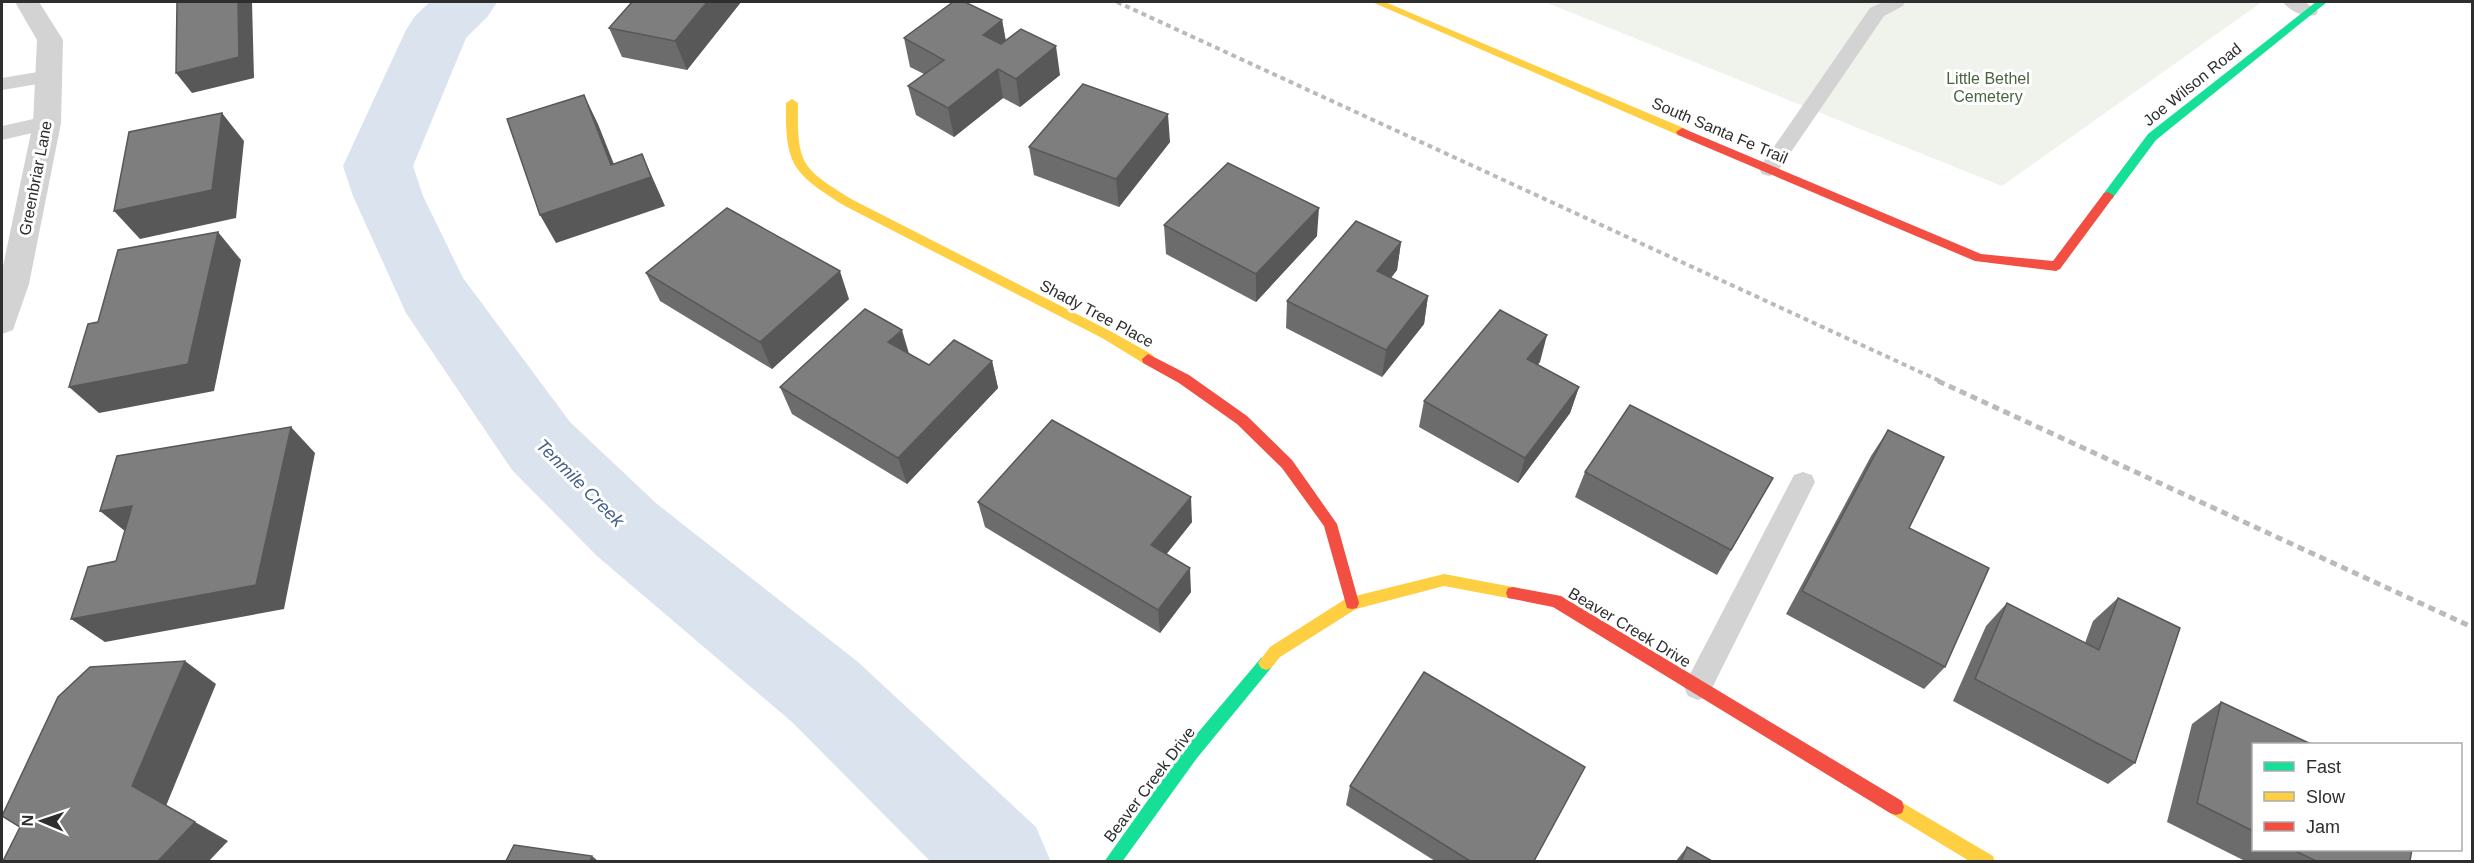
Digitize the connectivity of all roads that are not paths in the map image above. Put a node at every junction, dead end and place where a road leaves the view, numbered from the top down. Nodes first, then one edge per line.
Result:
1 (27, 2) edge
2 (1377, 2) edge
3 (1896, 2) edge
4 (2292, 2) edge
5 (2316, 6) edge
6 (49, 76) junction
7 (2, 84) edge
8 (792, 103) dead end
9 (47, 123) junction
10 (2, 133) edge
11 (1769, 169) junction
12 (2056, 266) joint
13 (2, 322) edge
14 (1803, 482) dead end
15 (1352, 603) junction
16 (1698, 687) junction
17 (1112, 861) edge
18 (1987, 861) edge

1 - 6 street, Greenbriar Lane
2 - 11 street, South Santa Fe Trail
3 - 11 lane
4 - 5 lane
5 - 12 street, Joe Wilson Road
6 - 7 lane
6 - 9 street, Greenbriar Lane
8 - 15 street, Shady Tree Place
9 - 10 lane
9 - 13 street, Greenbriar Lane
11 - 12 street, South Santa Fe Trail
14 - 16 lane
15 - 16 street, Beaver Creek Drive
15 - 17 street, Beaver Creek Drive
16 - 18 street, Beaver Creek Drive

